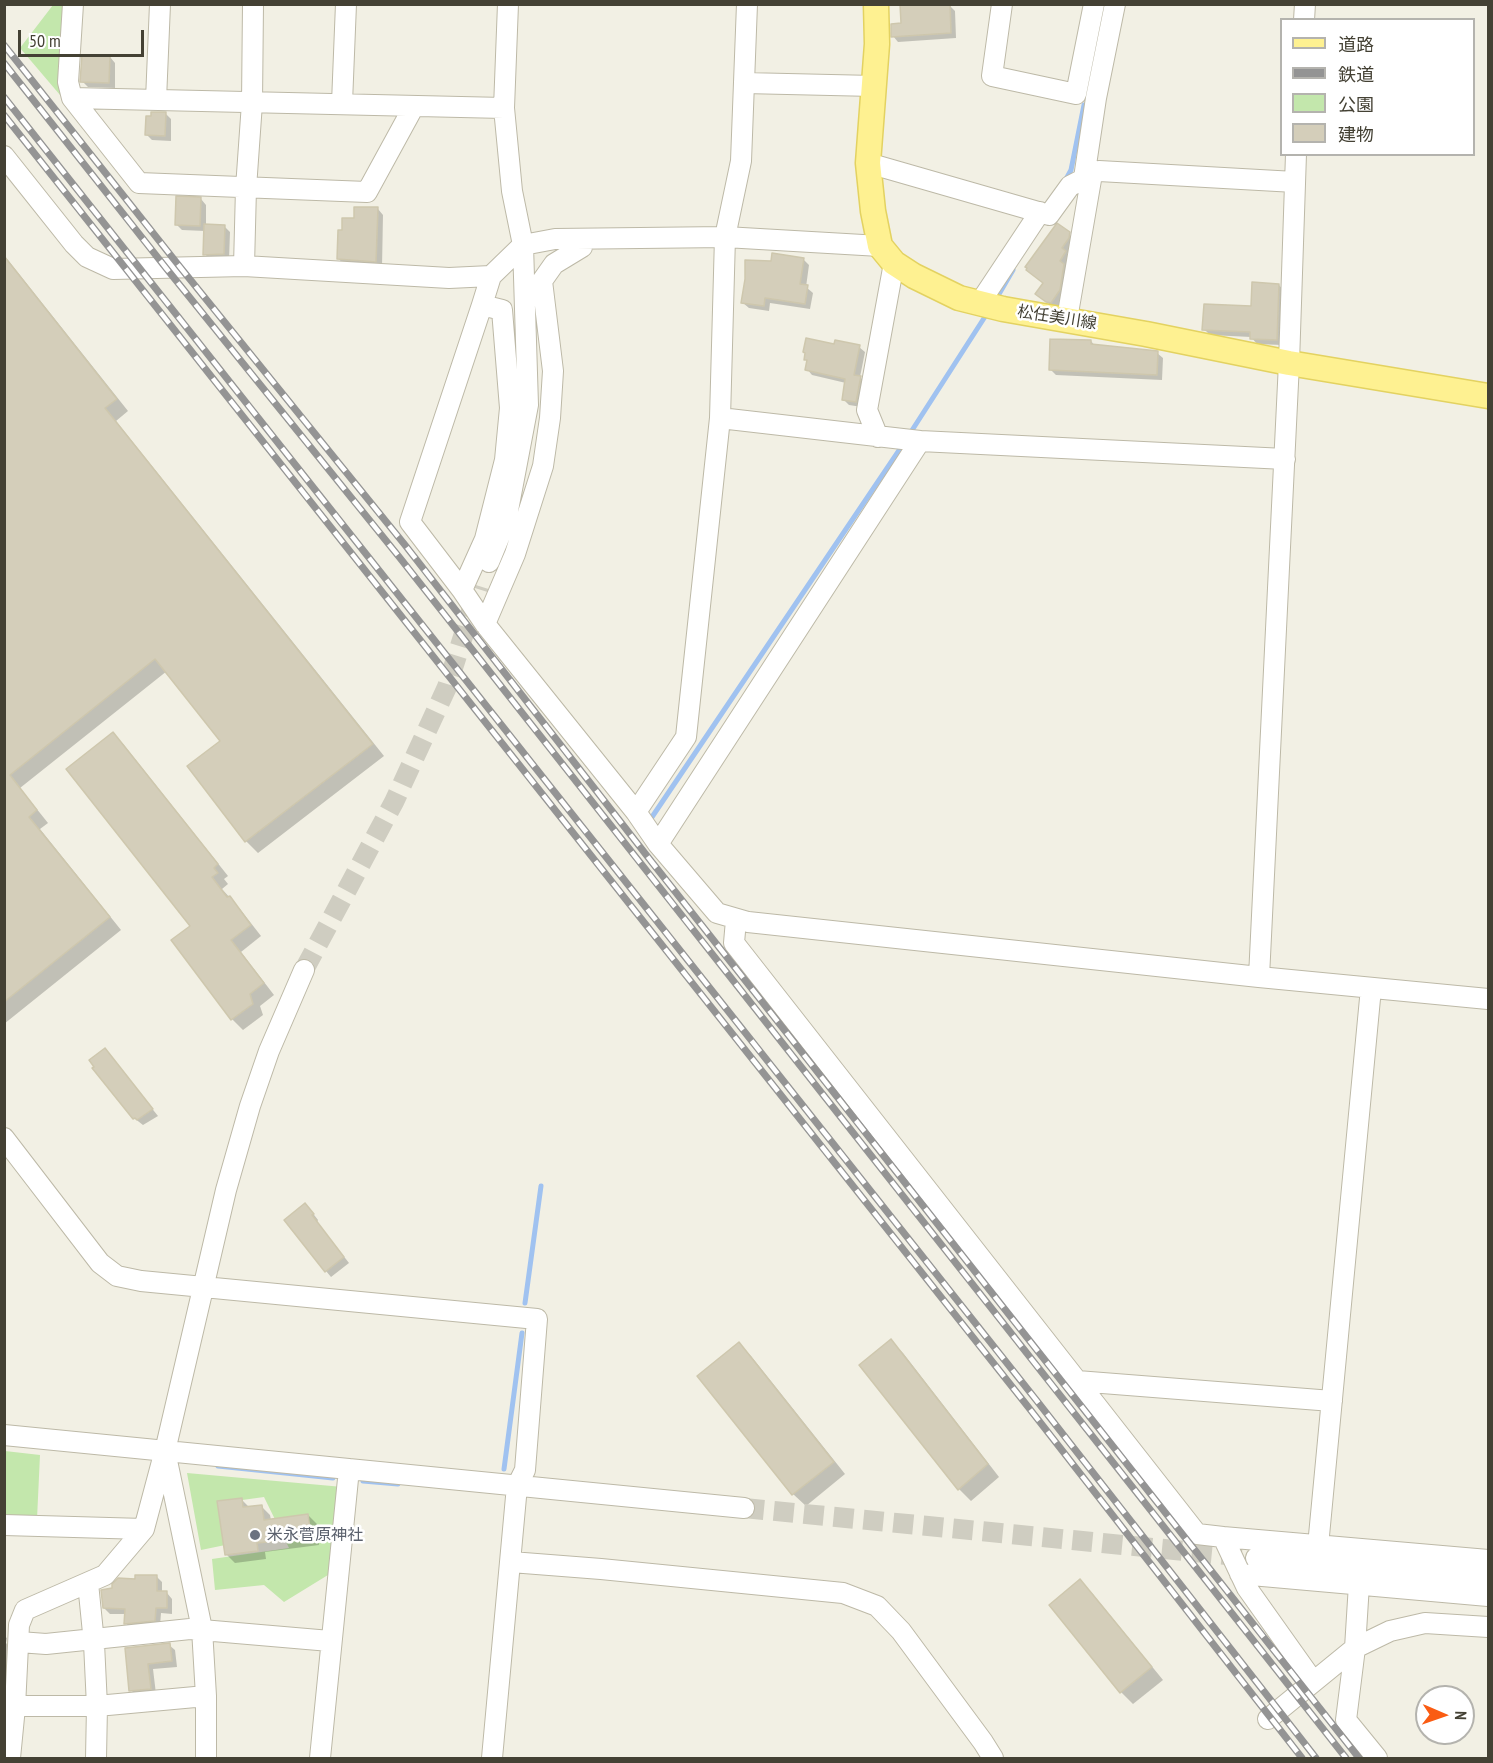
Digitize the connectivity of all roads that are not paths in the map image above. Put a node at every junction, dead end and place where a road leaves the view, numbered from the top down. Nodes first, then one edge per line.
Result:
1 (73, 4) edge
2 (160, 4) edge
3 (253, 4) edge
4 (346, 4) edge
5 (508, 4) edge
6 (747, 4) edge
7 (876, 4) edge
8 (1002, 4) edge
9 (1094, 4) edge
10 (1115, 4) edge
11 (744, 83) junction
12 (874, 86) junction
13 (1076, 94) junction
14 (72, 98) junction
15 (1096, 98) junction
16 (156, 100) junction
17 (252, 103) junction
18 (342, 104) junction
19 (414, 106) junction
20 (504, 108) junction
21 (4, 156) edge
22 (1296, 156) edge
23 (868, 163) junction
24 (1088, 176) junction
25 (1295, 183) junction
26 (246, 188) junction
27 (1040, 212) junction
28 (725, 237) junction
29 (583, 238) junction
30 (523, 245) junction
31 (887, 254) junction
32 (244, 266) junction
33 (491, 276) junction
34 (482, 305) junction
35 (988, 306) junction
36 (1067, 320) junction
37 (1289, 363) junction
38 (1488, 396) edge
39 (720, 418) junction
40 (878, 437) junction
41 (920, 441) junction
42 (1285, 459) junction
43 (471, 588) junction
44 (485, 624) junction
45 (636, 813) junction
46 (658, 844) junction
47 (736, 920) junction
48 (304, 970) tunnel mouth
49 (1259, 977) junction
50 (1371, 988) junction
51 (1488, 999) edge
52 (4, 1138) edge
53 (204, 1286) junction
54 (1077, 1381) junction
55 (1332, 1401) junction
56 (4, 1435) edge
57 (165, 1451) junction
58 (350, 1469) junction
59 (517, 1486) junction
60 (744, 1508) tunnel mouth
61 (4, 1525) edge
62 (144, 1529) junction
63 (1223, 1537) junction
64 (1318, 1545) junction
65 (1256, 1558) tunnel mouth
66 (1488, 1560) edge
67 (511, 1562) junction
68 (1240, 1574) junction
69 (1488, 1579) edge
70 (88, 1583) junction
71 (1359, 1584) junction
72 (1488, 1596) edge
73 (1488, 1627) edge
74 (202, 1629) junction
75 (14, 1631) edge
76 (94, 1638) junction
77 (330, 1641) junction
78 (1355, 1648) junction
79 (1313, 1681) junction
80 (206, 1696) junction
81 (10, 1707) edge
82 (97, 1707) junction
83 (1268, 1719) dead end
84 (10, 1758) edge
85 (96, 1758) edge
86 (206, 1758) edge
87 (320, 1758) edge
88 (492, 1758) edge
89 (993, 1758) edge
90 (1377, 1758) edge

1 - 14 street
2 - 16 street
3 - 17 street
4 - 18 street
5 - 20 street
6 - 11 street
7 - 12 main road
8 - 13 street
9 - 13 street
10 - 15 street
11 - 12 street
11 - 28 street
12 - 23 main road
13 - 15 street
14 - 16 street
14 - 26 street
15 - 24 street
16 - 17 street
17 - 18 street
17 - 26 street
18 - 19 street
19 - 20 street
19 - 26 street
20 - 30 street
21 - 32 street
22 - 25 street
23 - 27 street
23 - 31 main road
24 - 25 street
24 - 27 street
24 - 36 street
25 - 37 street
26 - 32 street
27 - 35 street
28 - 29 street
28 - 31 street
28 - 39 street
29 - 30 street
29 - 44 street
30 - 33 street
30 - 43 street
31 - 35 main road, 松任美川線
31 - 40 street
32 - 33 street
33 - 34 street
34 - 43 street
34 - 43 street
35 - 36 main road, 松任美川線
36 - 37 main road, 松任美川線
37 - 38 main road, 松任美川線
37 - 42 street
39 - 40 street
39 - 45 street
40 - 41 street
41 - 42 street
41 - 46 street
42 - 49 street
43 - 44 street
44 - 45 street
45 - 46 street
46 - 47 street
47 - 49 street
47 - 54 street
48 - 53 street
49 - 50 street
50 - 51 street
50 - 55 street
52 - 53 street
53 - 57 street
53 - 59 street
54 - 55 street
54 - 63 street
55 - 64 street
56 - 57 street
57 - 58 street
57 - 62 street
57 - 74 street
58 - 59 street
58 - 77 street
59 - 60 street
59 - 67 street
61 - 62 street
62 - 70 street
63 - 64 street
63 - 68 street
64 - 66 street
65 - 69 street
67 - 88 street
67 - 89 street
68 - 71 street
68 - 79 street
70 - 75 street
70 - 76 street
71 - 72 street
71 - 78 street
73 - 78 street
74 - 76 street
74 - 77 street
74 - 80 street
75 - 76 street
75 - 81 street
76 - 82 street
77 - 87 street
78 - 79 street
78 - 90 street
79 - 83 street
80 - 82 street
80 - 86 street
81 - 82 street
81 - 84 street
82 - 85 street

